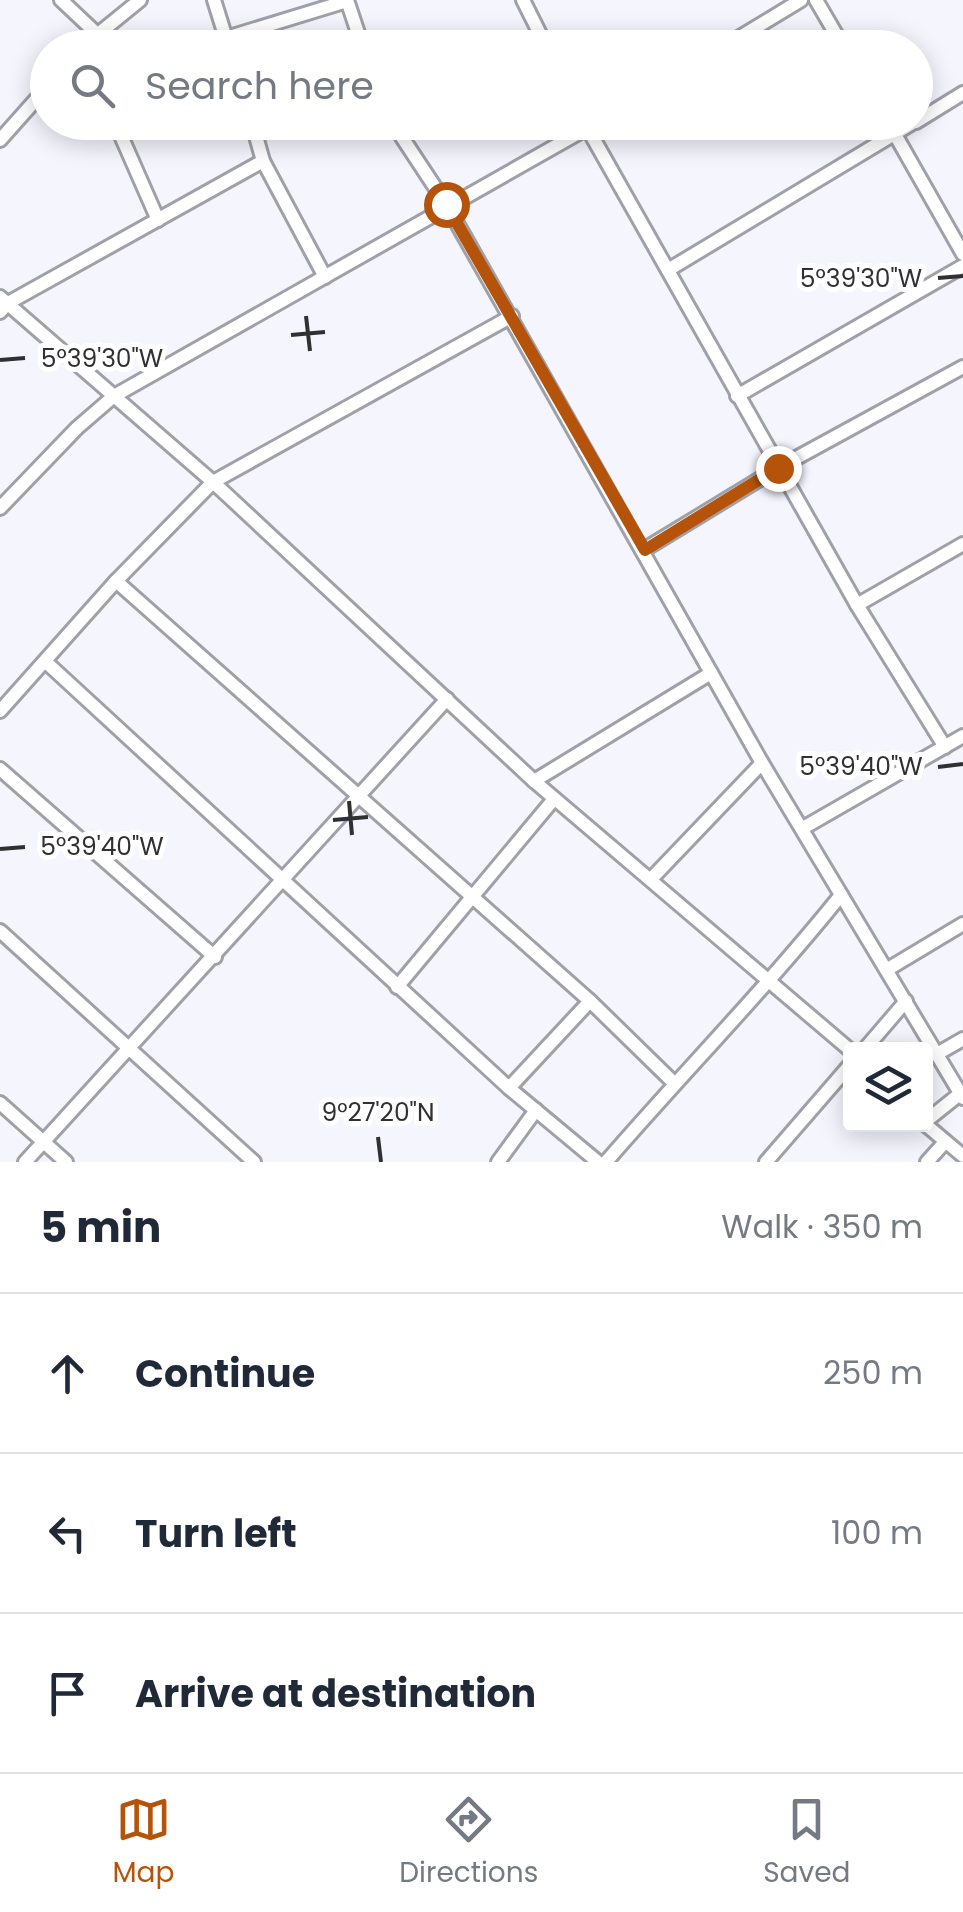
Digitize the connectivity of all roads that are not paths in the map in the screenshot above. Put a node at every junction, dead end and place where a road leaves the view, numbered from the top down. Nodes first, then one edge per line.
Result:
1 (60, 0) edge
2 (140, 0) edge
3 (214, 0) edge
4 (347, 0) edge
5 (523, 0) edge
6 (801, 0) edge
7 (816, 0) edge
8 (94, 30) edge
9 (99, 30) edge
10 (223, 30) edge
11 (263, 30) edge
12 (357, 30) edge
13 (537, 30) edge
14 (752, 30) edge
15 (834, 30) edge
16 (963, 93) edge
17 (30, 106) edge
18 (933, 111) edge
19 (0, 140) edge
20 (123, 140) edge
21 (257, 140) edge
22 (404, 140) edge
23 (563, 140) edge
24 (598, 140) edge
25 (872, 140) edge
26 (898, 140) edge
27 (263, 161) junction
28 (446, 204) junction
29 (158, 220) junction
30 (963, 254) edge
31 (963, 266) edge
32 (668, 270) junction
33 (324, 277) junction
34 (2, 304) edge
35 (512, 316) junction
36 (963, 366) edge
37 (114, 396) junction
38 (736, 396) junction
39 (778, 468) junction
40 (213, 482) junction
41 (0, 508) edge
42 (963, 544) edge
43 (645, 550) junction
44 (116, 581) junction
45 (857, 604) junction
46 (46, 662) junction
47 (711, 673) junction
48 (446, 699) junction
49 (0, 711) edge
50 (963, 736) edge
51 (945, 748) junction
52 (762, 763) junction
53 (0, 769) edge
54 (534, 781) junction
55 (357, 797) junction
56 (554, 799) junction
57 (802, 828) junction
58 (652, 878) junction
59 (282, 882) junction
60 (842, 895) junction
61 (474, 899) junction
62 (963, 924) edge
63 (0, 931) edge
64 (215, 957) junction
65 (888, 968) junction
66 (770, 984) junction
67 (398, 987) junction
68 (590, 1001) junction
69 (906, 1001) junction
70 (963, 1040) edge
71 (871, 1042) edge
72 (843, 1044) edge
73 (132, 1049) junction
74 (938, 1054) junction
75 (843, 1073) edge
76 (674, 1082) junction
77 (509, 1088) junction
78 (962, 1095) edge
79 (0, 1103) edge
80 (536, 1110) junction
81 (933, 1118) edge
82 (933, 1131) edge
83 (44, 1142) junction
84 (944, 1143) junction
85 (963, 1156) edge
86 (25, 1162) edge
87 (66, 1162) edge
88 (254, 1162) edge
89 (498, 1162) edge
90 (598, 1162) edge
91 (606, 1162) edge
92 (766, 1162) edge
93 (927, 1162) edge

1 - 8 street
2 - 9 street
3 - 10 street
4 - 11 street
4 - 12 street
5 - 13 street
6 - 14 street
7 - 15 street
16 - 18 street
17 - 19 street
20 - 29 street
21 - 27 street
22 - 28 street
23 - 28 street
24 - 32 street
25 - 32 street
26 - 30 street
27 - 29 street
27 - 33 street
28 - 33 street
28 - 35 street
29 - 34 street
31 - 38 street
32 - 38 street
33 - 37 street
34 - 37 street
35 - 40 street
35 - 43 street
36 - 39 street
37 - 40 street
37 - 41 street
38 - 39 street
39 - 43 street
39 - 45 street
40 - 44 street
40 - 48 street
42 - 45 street
43 - 47 street
44 - 46 street
44 - 55 street
45 - 51 street
46 - 49 street
46 - 59 street
47 - 52 street
47 - 54 street
48 - 54 street
48 - 55 street
50 - 51 street
51 - 57 street
52 - 57 street
52 - 58 street
53 - 64 street
54 - 56 street
55 - 59 street
55 - 61 street
56 - 58 street
56 - 61 street
57 - 60 street
58 - 66 street
59 - 64 street
59 - 67 street
60 - 65 street
60 - 66 street
61 - 67 street
61 - 68 street
62 - 65 street
63 - 73 street
64 - 73 street
65 - 69 street
66 - 72 street
66 - 76 street
67 - 77 street
68 - 76 street
68 - 77 street
69 - 71 street
69 - 74 street
70 - 74 street
73 - 83 street
73 - 88 street
74 - 78 street
75 - 92 street
76 - 91 street
77 - 80 street
78 - 81 street
79 - 83 street
80 - 89 street
80 - 90 street
82 - 84 street
83 - 86 street
83 - 87 street
84 - 85 street
84 - 93 street

